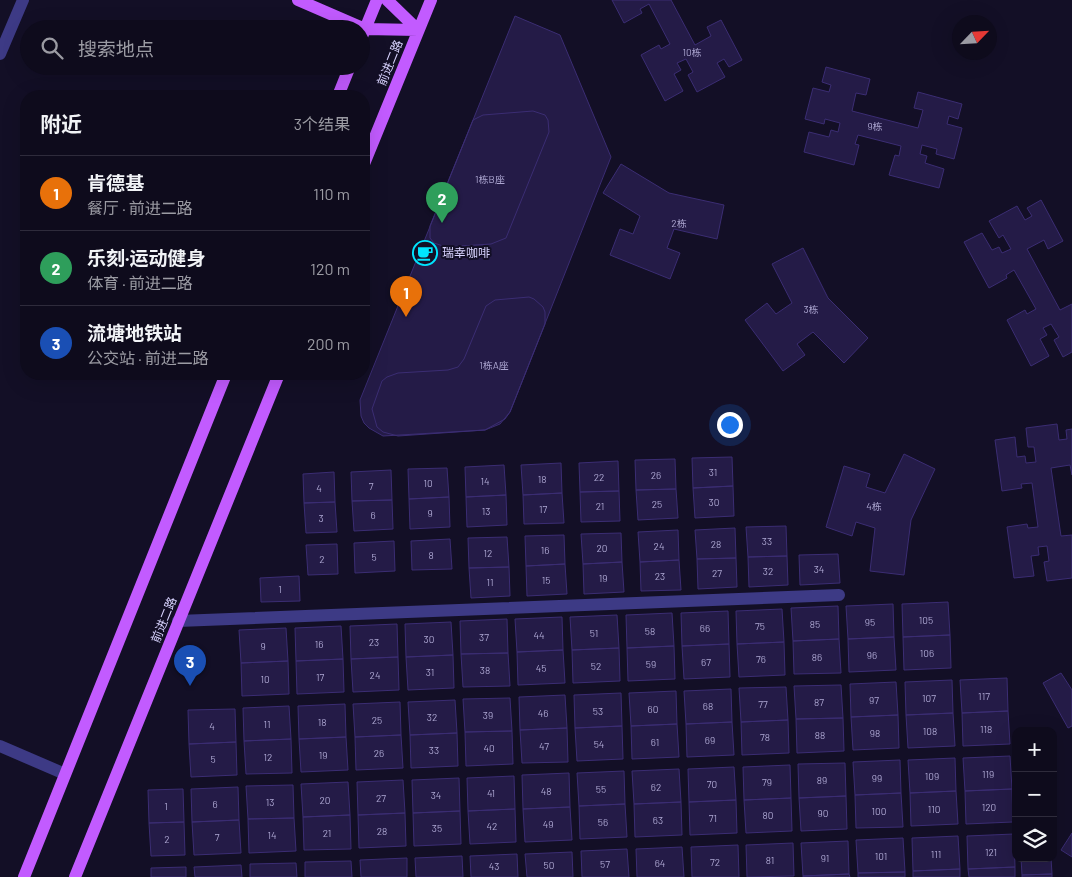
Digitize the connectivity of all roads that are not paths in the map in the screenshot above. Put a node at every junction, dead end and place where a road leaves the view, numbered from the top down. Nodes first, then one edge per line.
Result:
1 (23, 0) edge
2 (298, 0) edge
3 (377, 0) edge
4 (387, 0) edge
5 (431, 0) edge
6 (336, 20) edge
7 (369, 20) edge
8 (418, 30) junction
9 (370, 33) edge
10 (0, 54) edge
11 (346, 75) edge
12 (340, 90) edge
13 (370, 149) edge
14 (224, 380) edge
15 (277, 380) edge
16 (839, 595) dead end
17 (178, 621) junction
18 (0, 746) edge
19 (65, 774) junction
20 (24, 877) edge
21 (75, 877) edge

1 - 10 street
2 - 6 main road
3 - 7 main road
4 - 8 main road
5 - 8 main road, 前进二路
8 - 9 main road
8 - 13 main road, 前进二路
11 - 12 main road
14 - 19 main road
15 - 17 main road, 前进二路
16 - 17 street
17 - 21 main road, 前进二路
18 - 19 street
19 - 20 main road

